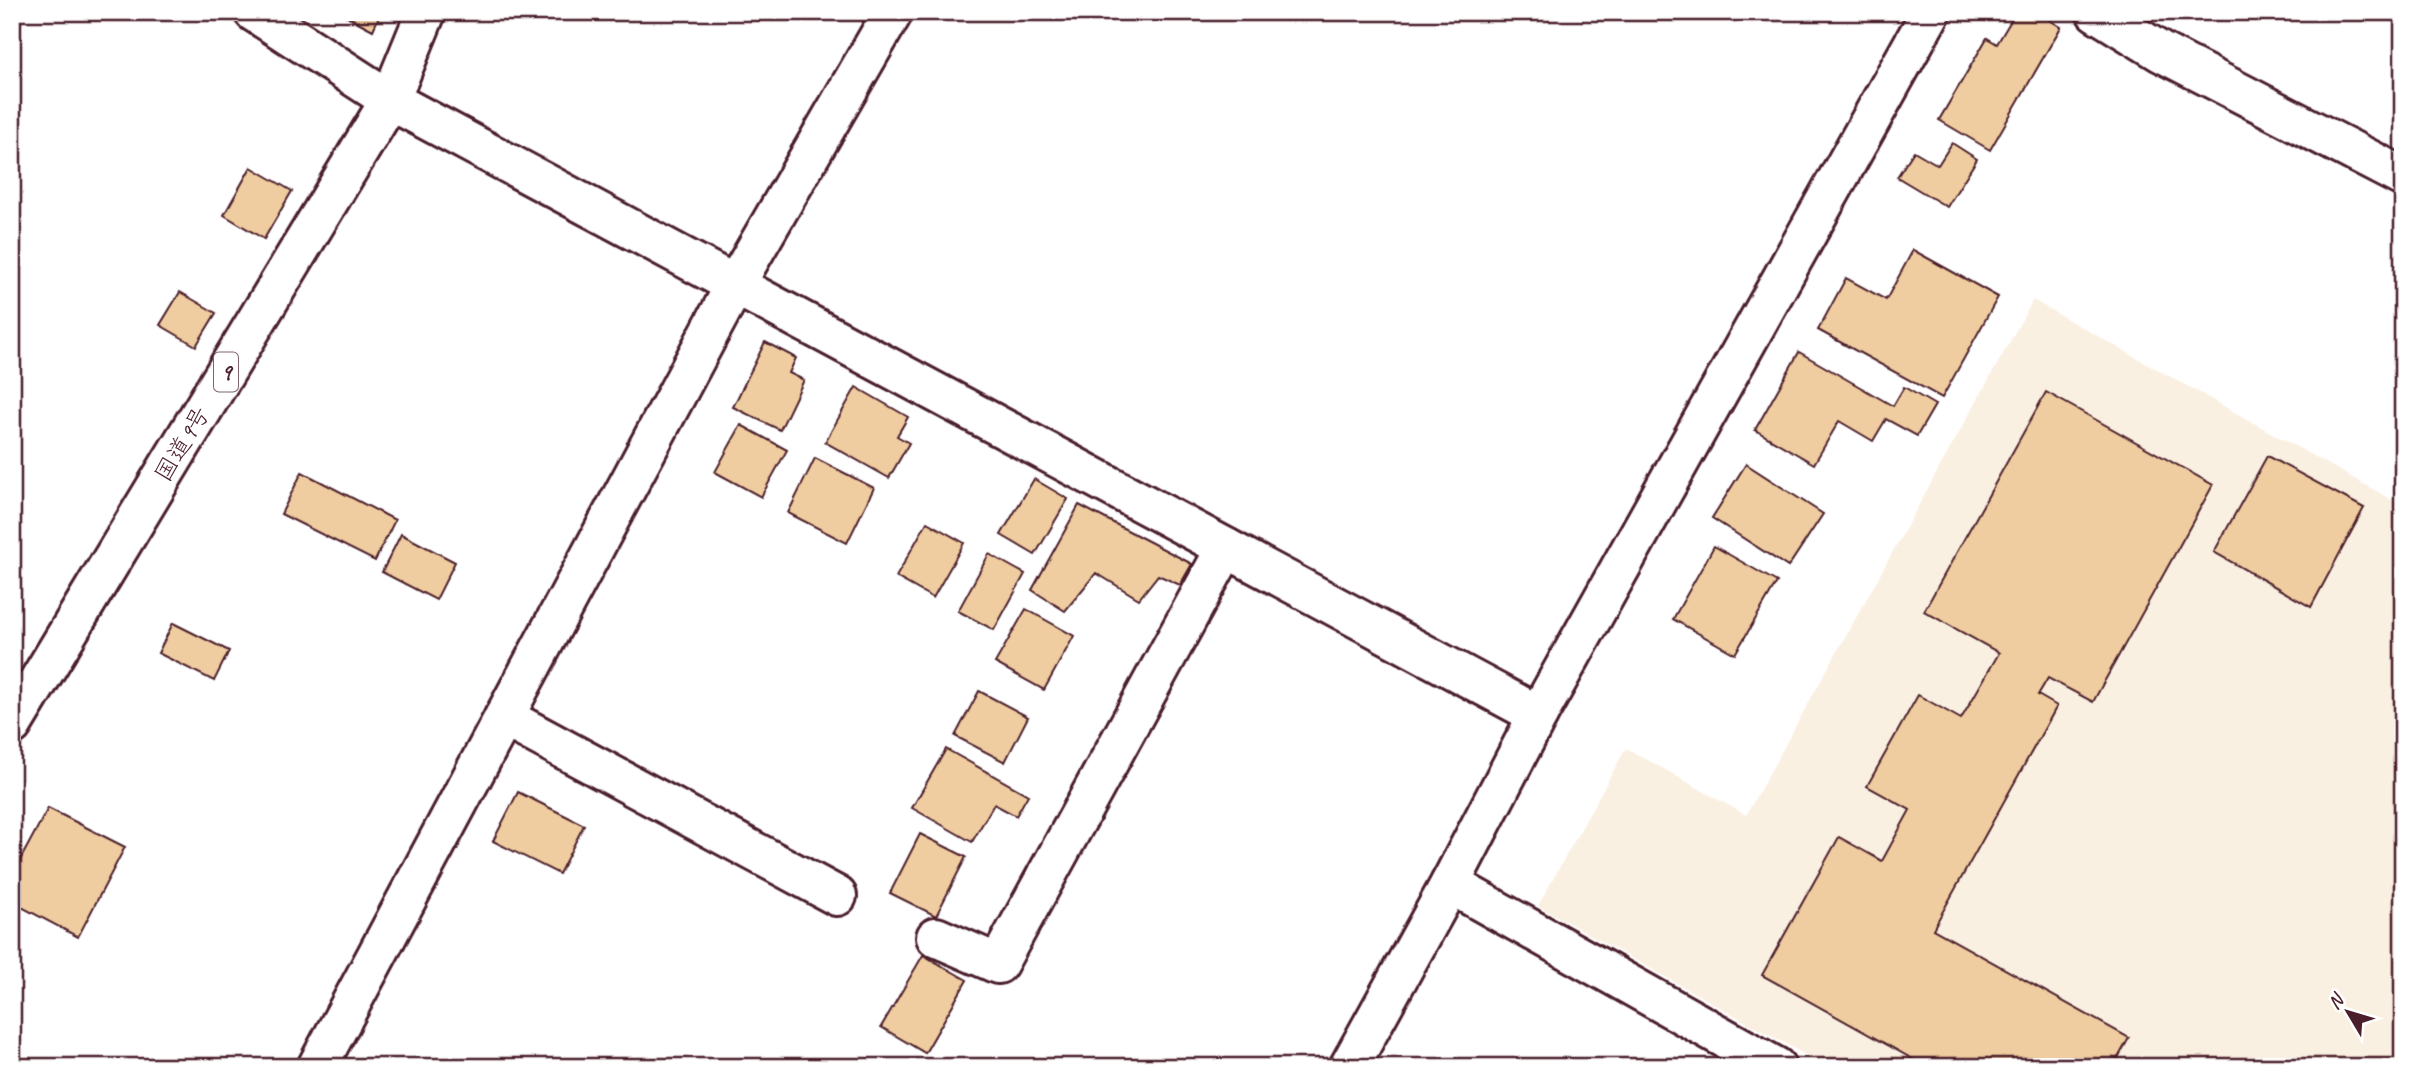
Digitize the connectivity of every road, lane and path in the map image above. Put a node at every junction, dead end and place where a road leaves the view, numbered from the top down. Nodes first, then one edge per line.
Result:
1 (254, 12) edge
2 (426, 12) edge
3 (893, 12) edge
4 (1931, 12) edge
5 (2096, 12) edge
6 (390, 100) junction
7 (2403, 177) edge
8 (735, 285) junction
9 (1226, 548) junction
10 (1538, 715) junction
11 (504, 717) junction
12 (12, 725) edge
13 (1450, 884) junction
14 (837, 896) dead end
15 (936, 937) dead end
16 (317, 1067) edge
17 (1349, 1067) edge
18 (1776, 1067) edge

1 - 6 main road
2 - 6 main road, 国道9号 / 9
3 - 8 main road
4 - 10 main road
5 - 7 main road
6 - 8 main road
6 - 12 main road, 国道9号 / 9
8 - 9 main road
8 - 11 main road
9 - 10 main road
9 - 15 main road
10 - 13 main road
11 - 14 main road
11 - 16 main road
13 - 17 main road
13 - 18 main road

